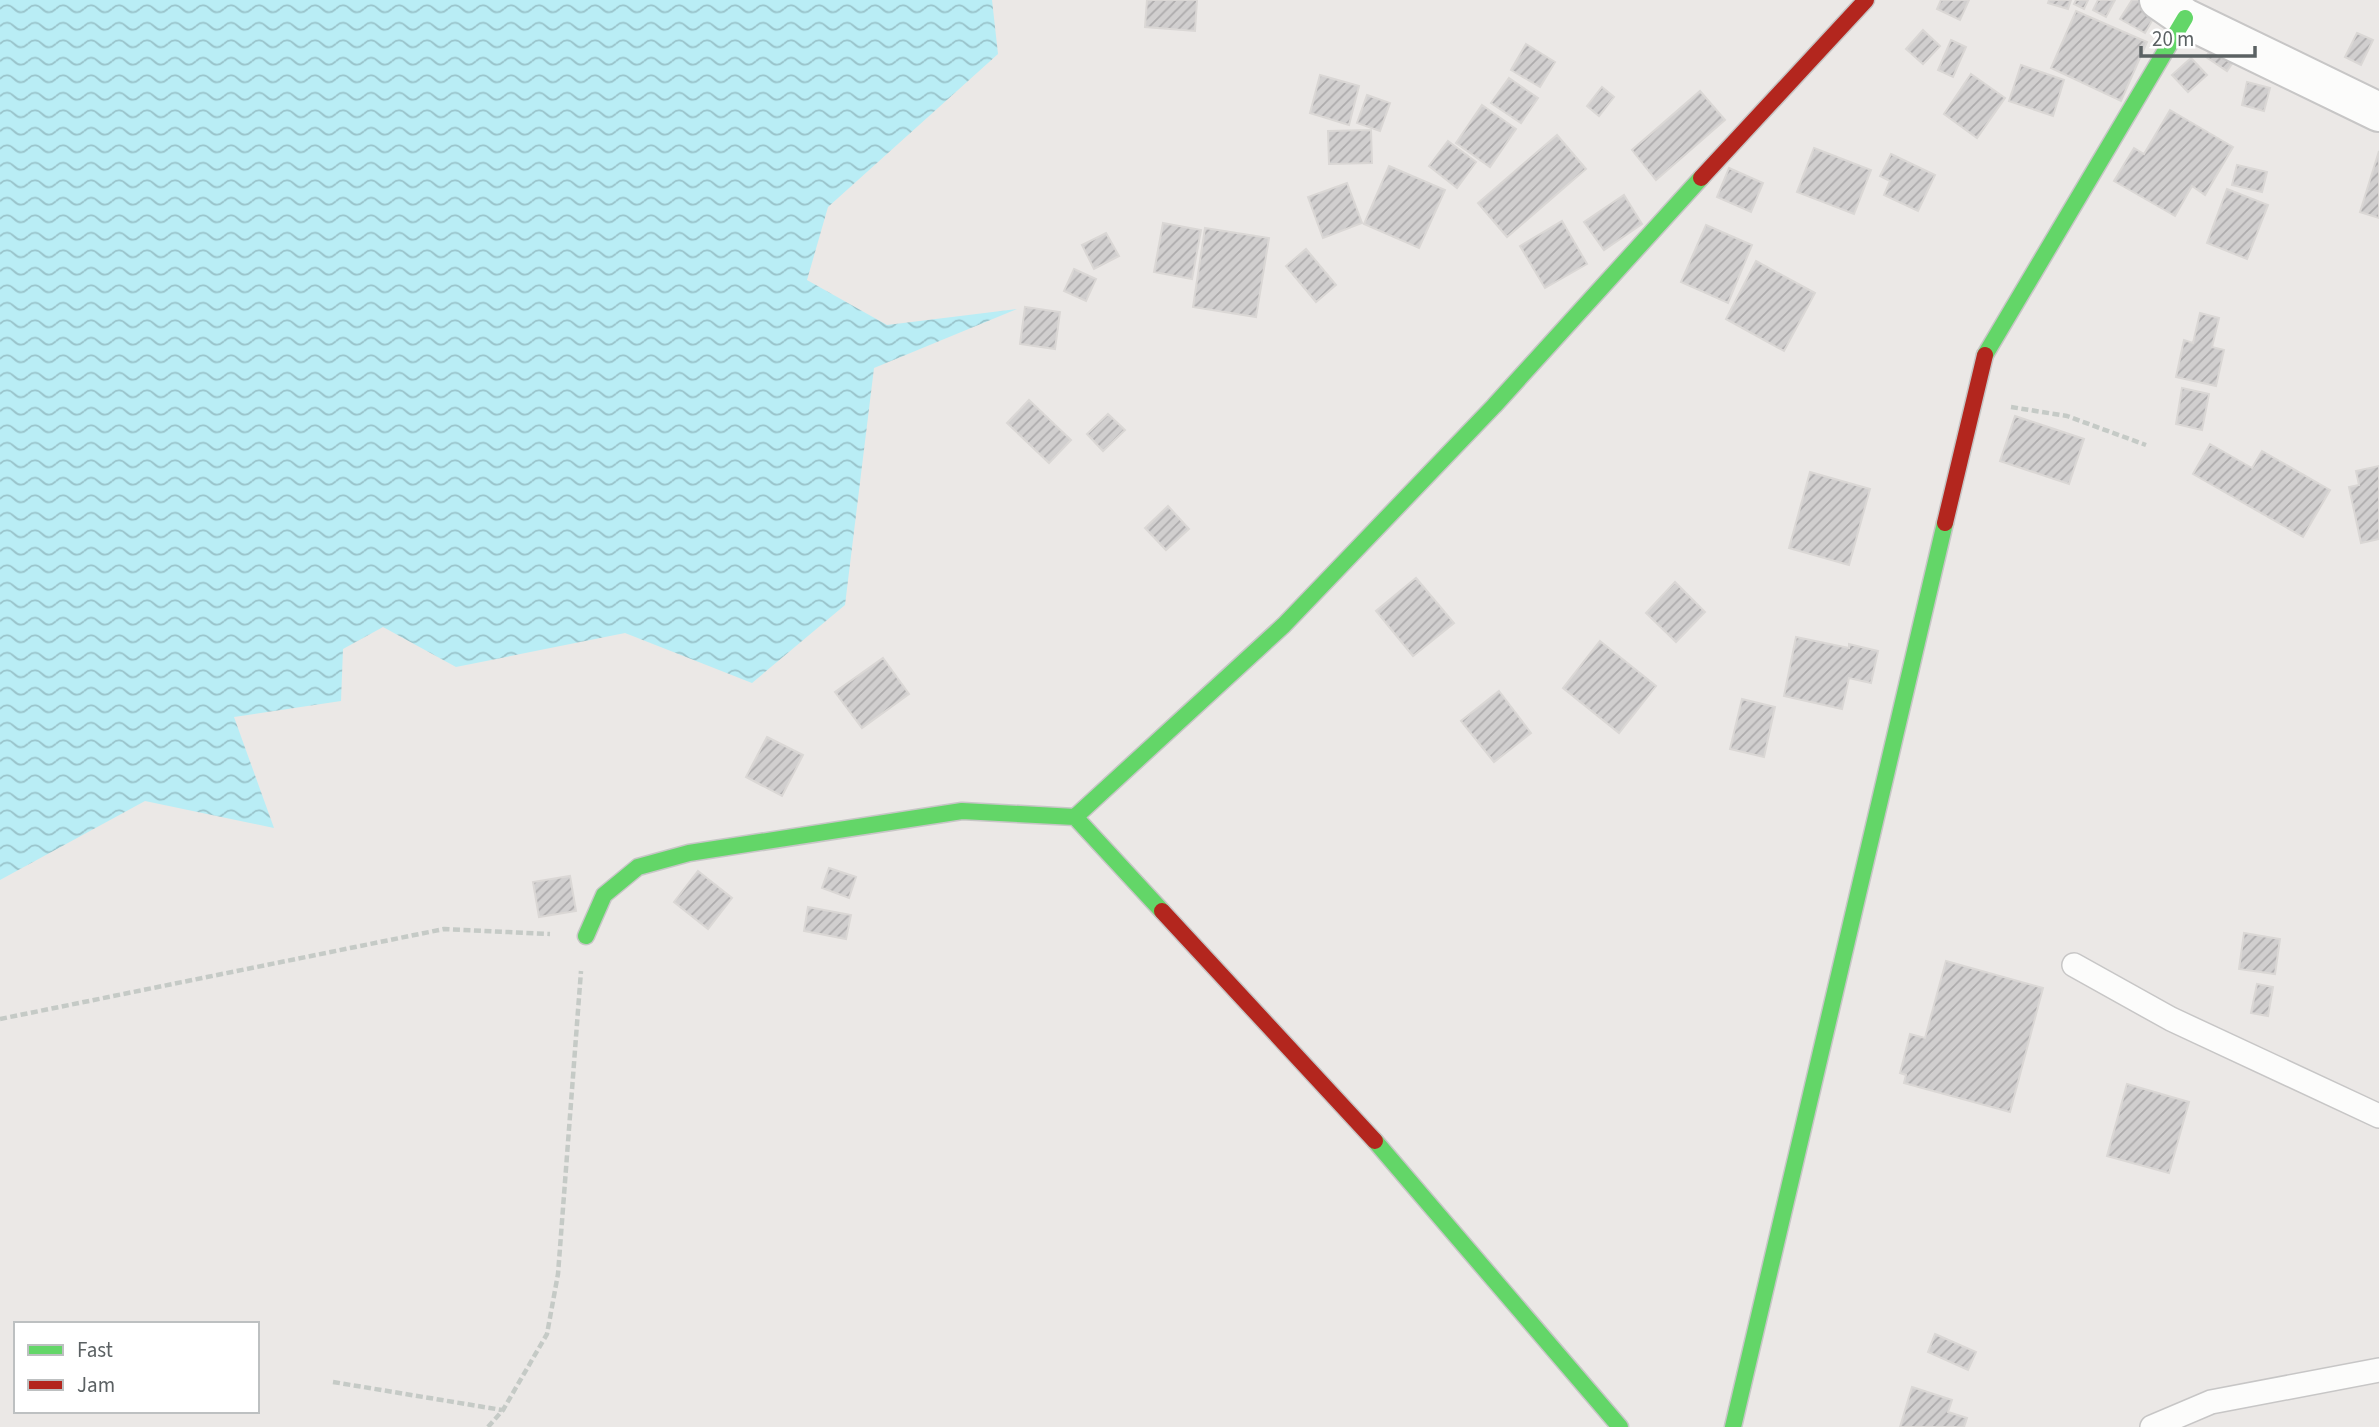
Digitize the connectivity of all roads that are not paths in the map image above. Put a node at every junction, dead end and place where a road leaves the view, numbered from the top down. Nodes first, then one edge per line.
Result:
1 (1866, 0) edge
2 (2172, 9) edge
3 (2379, 111) edge
4 (1075, 817) junction
5 (586, 936) road end
6 (2074, 965) dead end
7 (2379, 1116) edge
8 (2379, 1370) edge
9 (1620, 1427) edge
10 (1733, 1427) edge
11 (2152, 1427) edge

1 - 4 street
2 - 3 street
2 - 10 street
4 - 5 street
4 - 9 street
6 - 7 lane
8 - 11 lane

